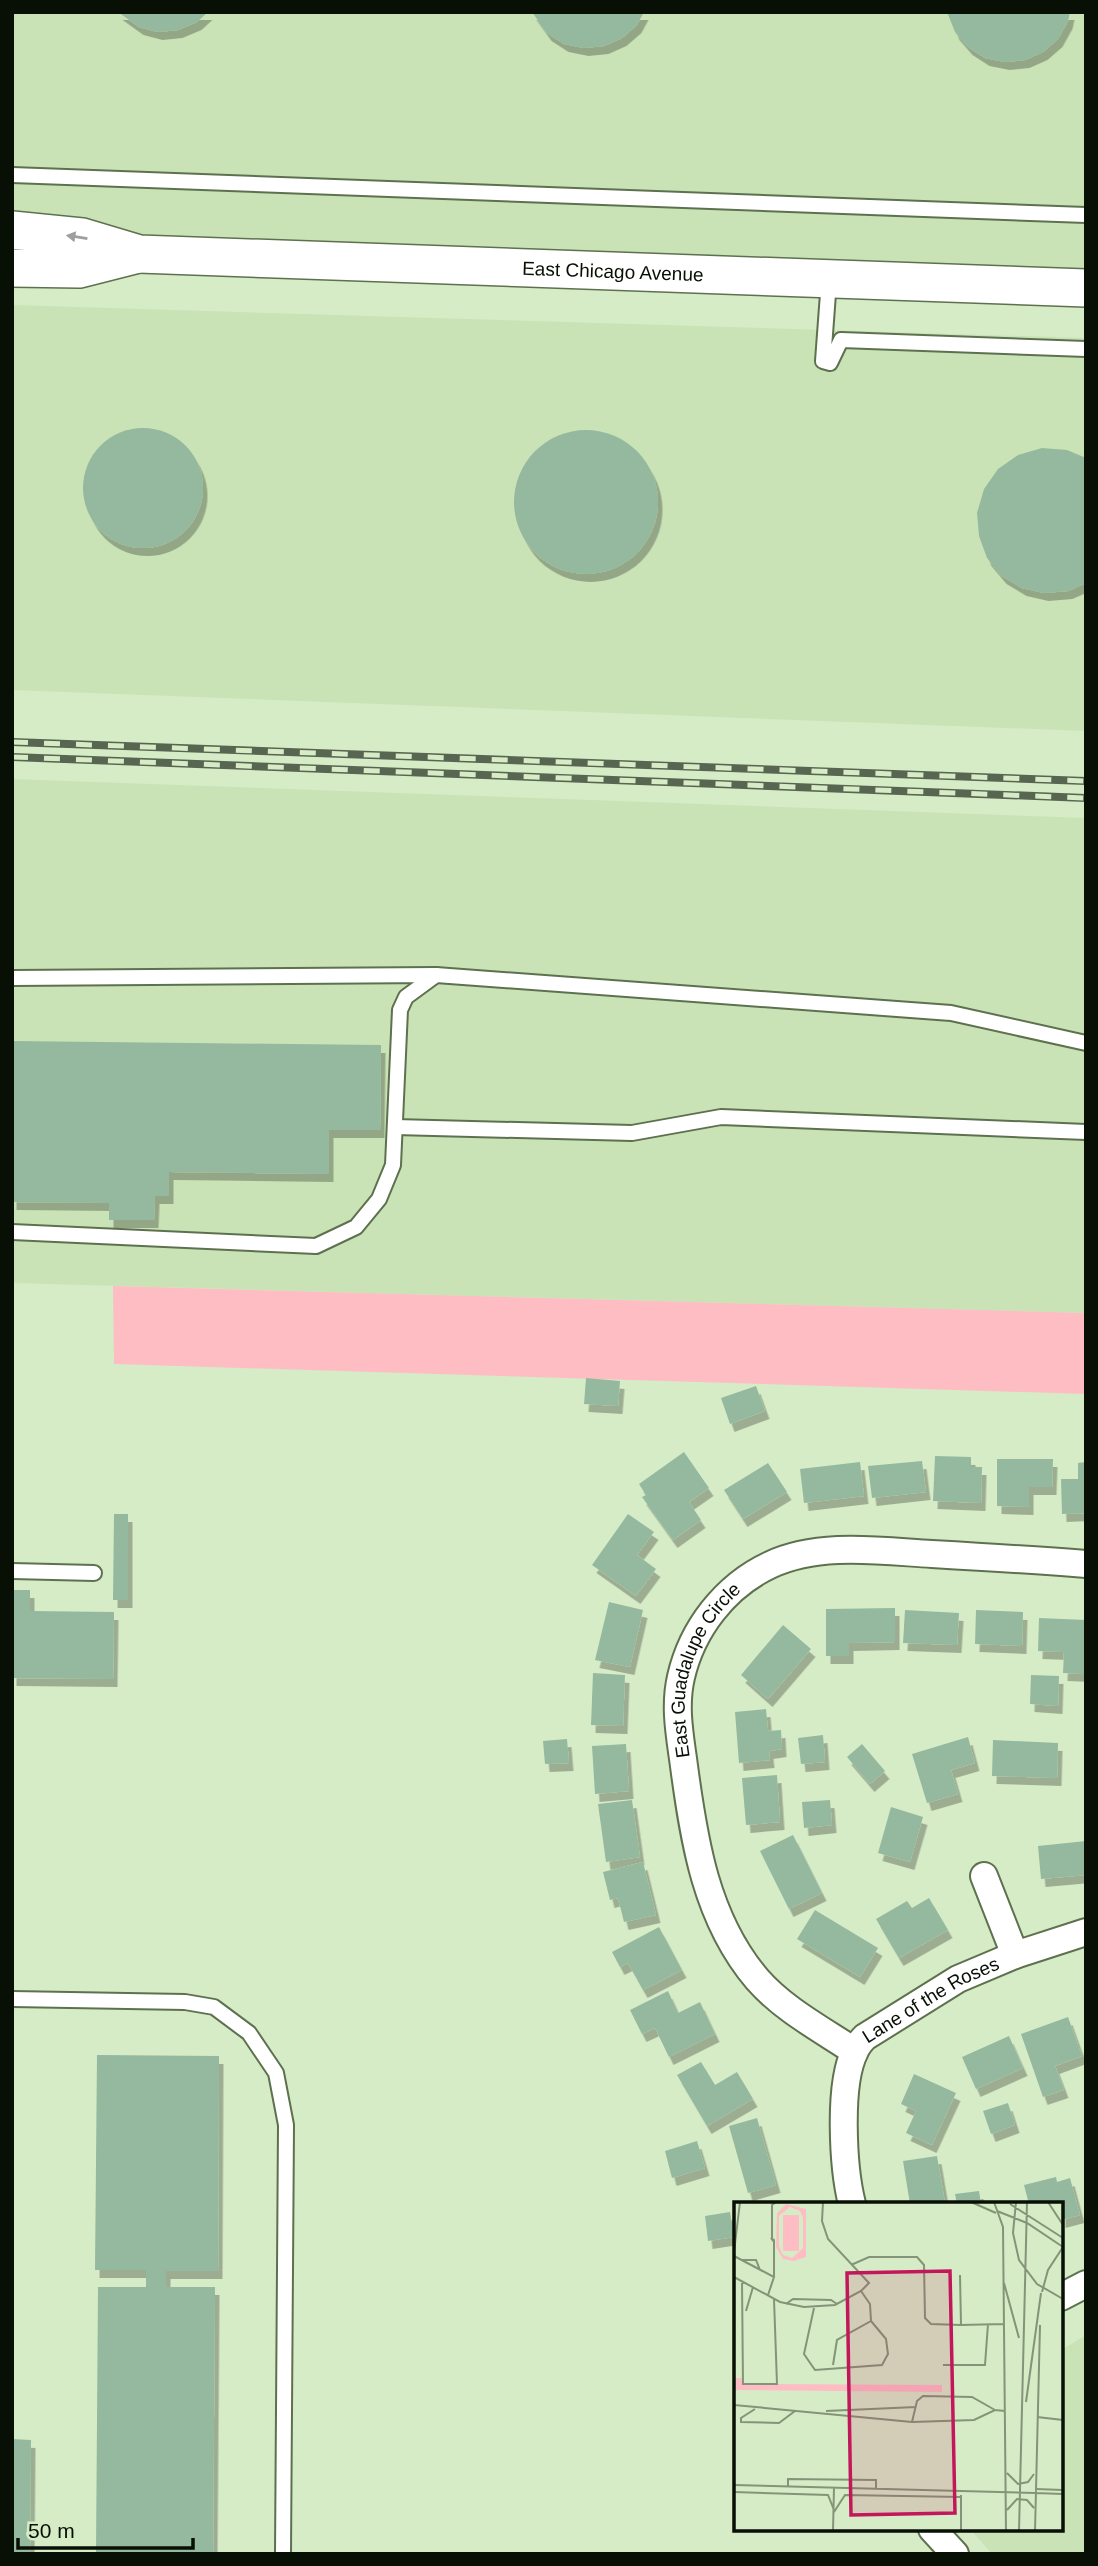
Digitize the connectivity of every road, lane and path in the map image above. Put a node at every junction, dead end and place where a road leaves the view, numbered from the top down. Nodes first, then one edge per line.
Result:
1 (12, 175) edge
2 (1086, 215) edge
3 (12, 230) edge
4 (139, 254) junction
5 (12, 268) edge
6 (829, 278) junction
7 (1086, 288) edge
8 (1086, 349) edge
9 (436, 975) junction
10 (12, 978) edge
11 (1086, 1043) edge
12 (395, 1127) junction
13 (1086, 1132) edge
14 (12, 1232) edge
15 (1086, 1564) edge
16 (12, 1571) edge
17 (94, 1573) dead end
18 (984, 1876) dead end
19 (1086, 1932) edge
20 (1015, 1955) junction
21 (12, 1998) edge
22 (854, 2051) junction
23 (852, 2202) edge
24 (1086, 2284) edge
25 (1063, 2296) edge
26 (934, 2531) edge
27 (283, 2554) edge
28 (955, 2554) edge

1 - 2 lane
4 -> 3 main road, East Chicago Avenue
4 - 5 main road, East Chicago Avenue
4 - 6 main road, East Chicago Avenue
6 - 7 main road, East Chicago Avenue
6 - 8 lane
9 - 10 lane
9 - 11 lane
9 - 12 lane
12 - 13 lane
12 - 14 lane
15 - 22 street, East Guadalupe Circle
16 - 17 lane
18 - 20 street, Lane of the Roses
19 - 20 street, Lane of the Roses
20 - 22 street, Lane of the Roses
21 - 27 lane
22 - 23 street
24 - 25 street
26 - 28 street

